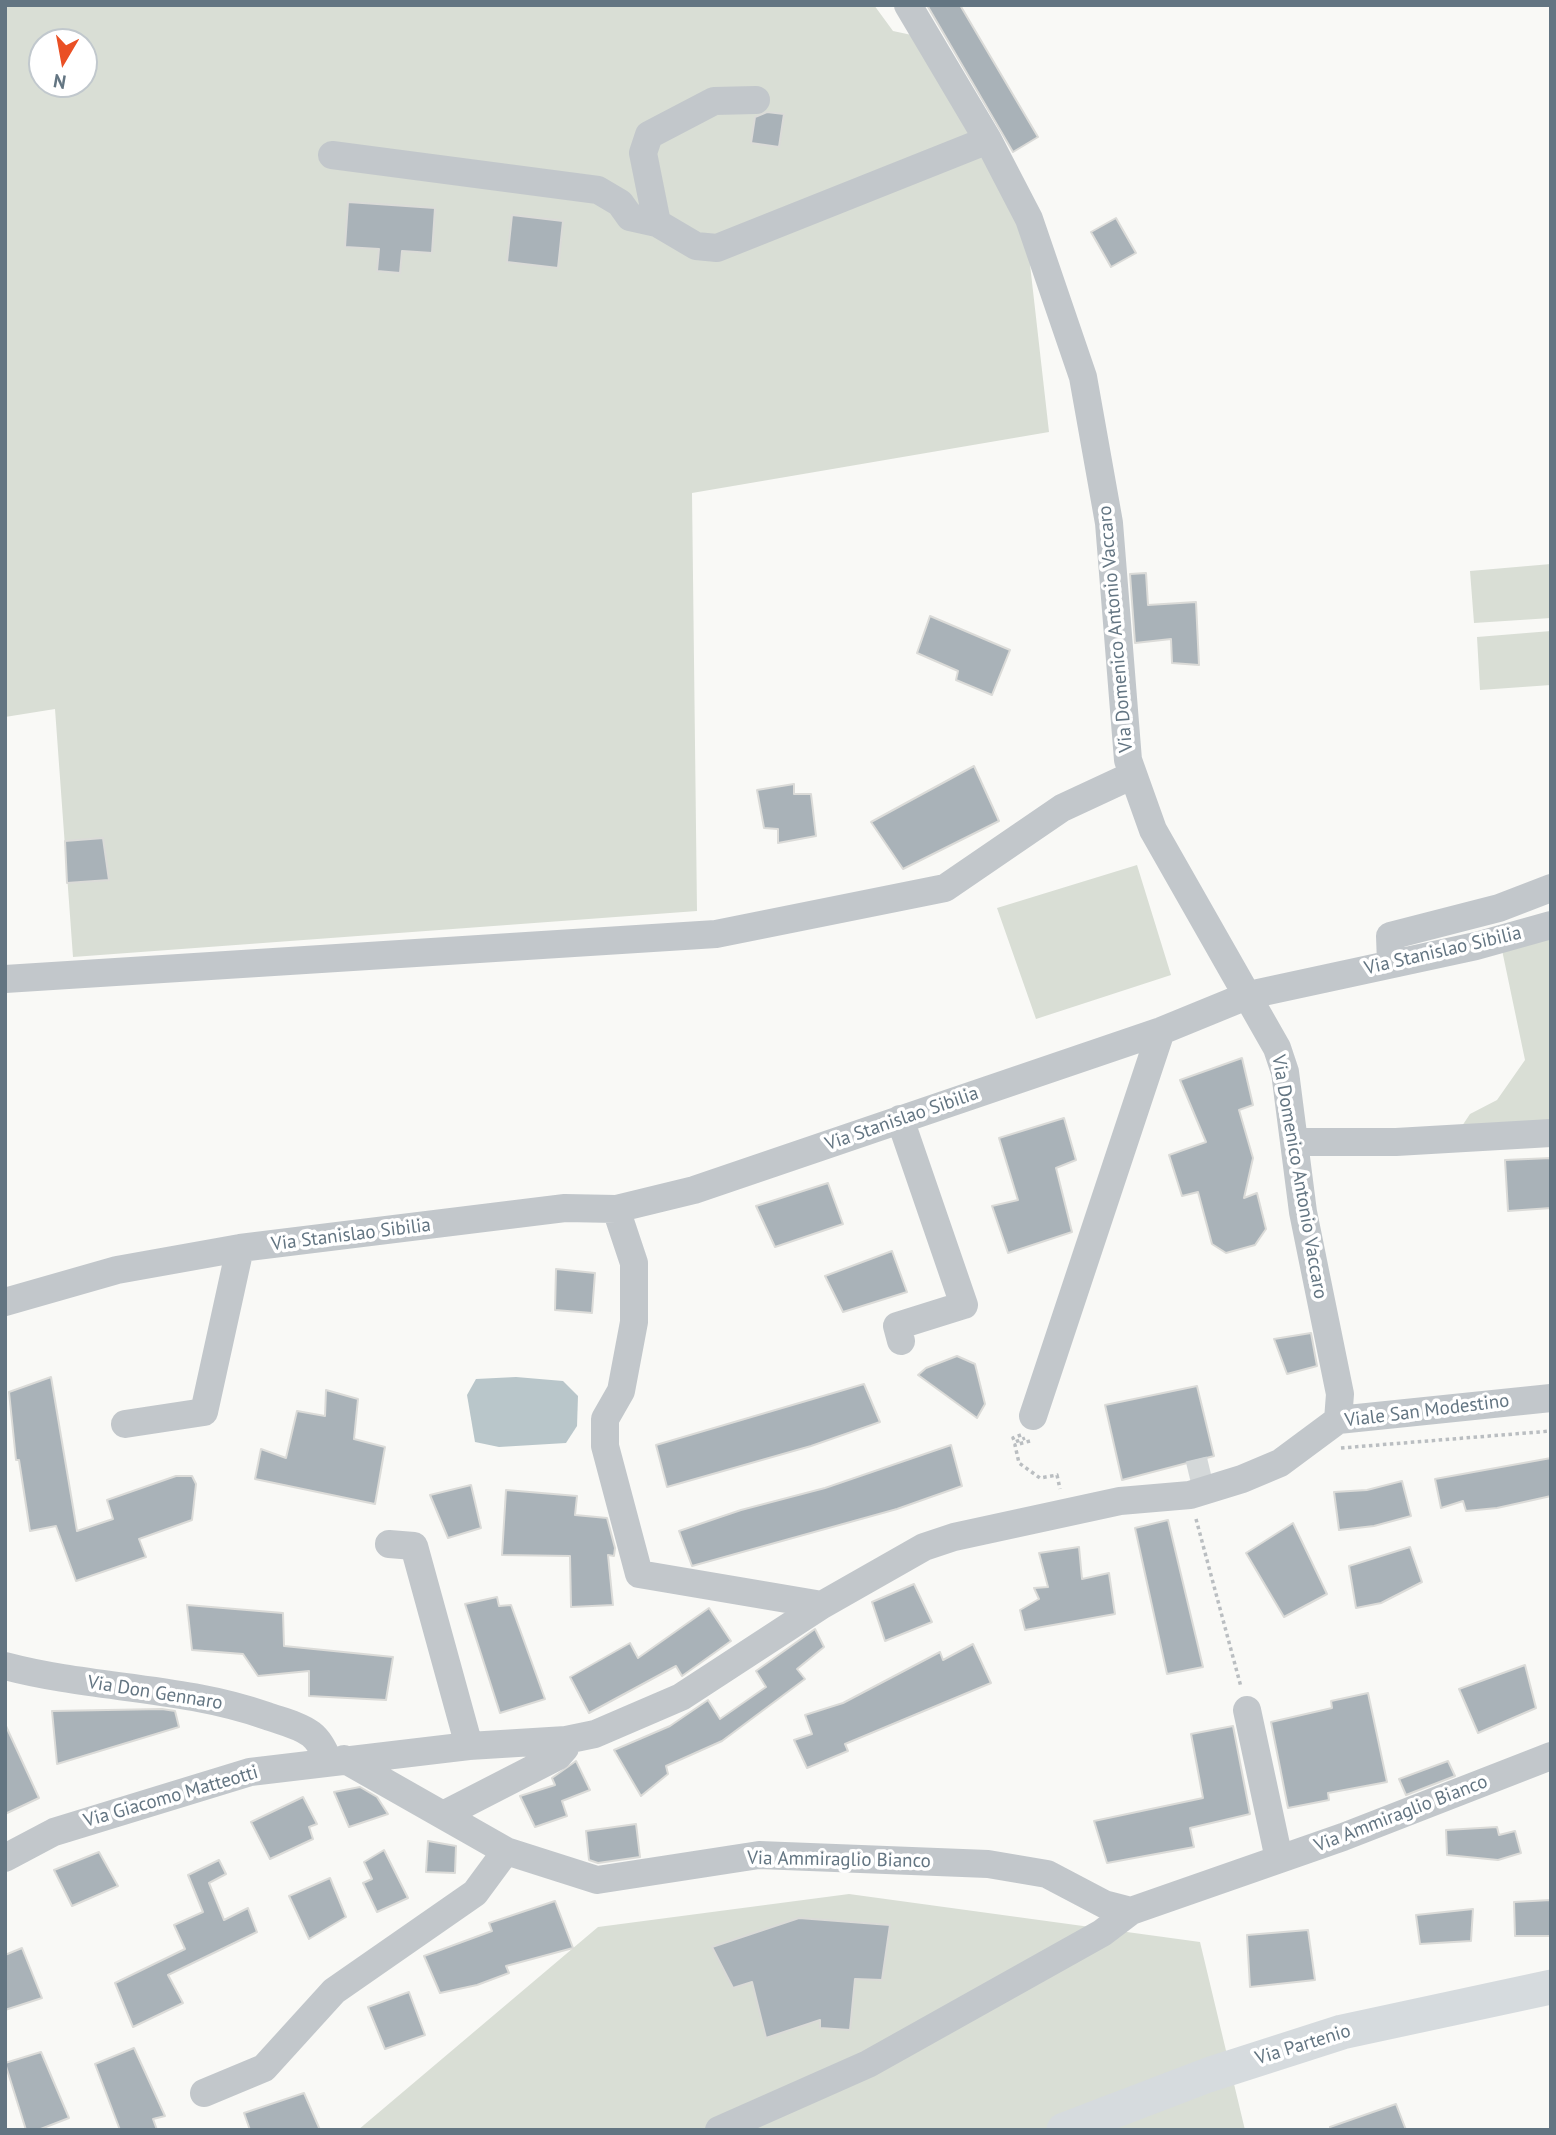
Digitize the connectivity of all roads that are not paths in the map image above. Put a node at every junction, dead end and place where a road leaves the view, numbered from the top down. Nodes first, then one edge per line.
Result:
1 (908, 5) edge
2 (756, 100) dead end
3 (988, 141) junction
4 (332, 155) dead end
5 (657, 223) junction
6 (1133, 775) junction
7 (1551, 888) edge
8 (1551, 925) edge
9 (1391, 963) junction
10 (5, 979) edge
11 (1249, 995) junction
12 (1161, 1031) junction
13 (900, 1119) junction
14 (1551, 1133) edge
15 (1295, 1142) junction
16 (615, 1209) junction
17 (240, 1248) junction
18 (5, 1302) edge
19 (901, 1341) dead end
20 (1551, 1398) edge
21 (1338, 1420) junction
22 (125, 1424) dead end
23 (1032, 1430) road end
24 (1323, 1446) joint
25 (389, 1544) dead end
26 (822, 1605) junction
27 (5, 1666) edge
28 (1247, 1710) road end
29 (566, 1740) junction
30 (470, 1746) junction
31 (410, 1752) junction
32 (1551, 1756) edge
33 (337, 1760) junction
34 (407, 1793) junction
35 (445, 1814) junction
36 (506, 1851) junction
37 (5, 1858) edge
38 (1279, 1859) junction
39 (1118, 1908) junction
40 (1551, 1987) edge
41 (204, 2093) dead end
42 (719, 2130) edge
43 (1064, 2130) edge

1 - 3 street, Via Domenico Antonio Vaccaro
2 - 5 street
3 - 5 street
3 - 6 street, Via Domenico Antonio Vaccaro
4 - 5 street
6 - 10 street
6 - 11 street, Via Domenico Antonio Vaccaro
7 - 9 street
8 - 9 street, Via Stanislao Sibilia
9 - 11 street, Via Stanislao Sibilia
11 - 12 street, Via Stanislao Sibilia
11 - 15 street, Via Domenico Antonio Vaccaro
12 - 13 street, Via Stanislao Sibilia
12 - 23 street
13 - 16 street, Via Stanislao Sibilia
13 - 19 street
14 - 15 street
15 - 21 street, Via Domenico Antonio Vaccaro
16 - 17 street, Via Stanislao Sibilia
16 - 26 street
17 - 18 street, Via Stanislao Sibilia
17 - 22 street
20 - 21 street, Viale San Modestino
21 - 24 street, Viale San Modestino
24 - 26 street, Via Giacomo Matteotti
25 - 30 street
26 - 29 street, Via Giacomo Matteotti
27 - 33 street, Via Don Gennaro
28 - 38 street
29 - 30 street, Via Giacomo Matteotti
29 - 35 street
30 - 31 street, Via Giacomo Matteotti
31 - 33 street, Via Giacomo Matteotti
31 - 34 street
32 - 38 street, Via Ammiraglio Bianco
33 - 34 street, Via Ammiraglio Bianco
33 - 37 street, Via Giacomo Matteotti
34 - 35 street, Via Ammiraglio Bianco
35 - 36 street, Via Ammiraglio Bianco
36 - 39 street, Via Ammiraglio Bianco
36 - 41 street
38 - 39 street, Via Ammiraglio Bianco
39 - 42 street, Via Ammiraglio Bianco
40 - 43 main road, Via Partenio

